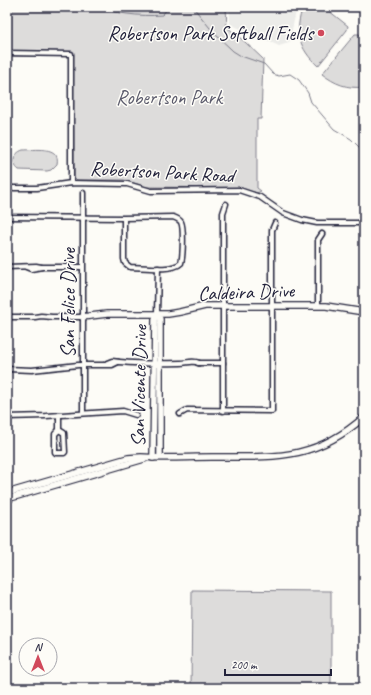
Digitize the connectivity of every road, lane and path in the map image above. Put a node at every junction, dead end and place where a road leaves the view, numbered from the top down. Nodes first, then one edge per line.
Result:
1 (7, 53) edge
2 (71, 183) junction
3 (7, 188) edge
4 (83, 193) dead end
5 (226, 204) dead end
6 (7, 217) edge
7 (83, 218) junction
8 (124, 218) junction
9 (275, 223) dead end
10 (364, 223) edge
11 (322, 234) dead end
12 (364, 265) edge
13 (7, 267) edge
14 (82, 267) junction
15 (158, 268) junction
16 (223, 305) junction
17 (272, 306) junction
18 (318, 306) junction
19 (364, 311) edge
20 (157, 314) junction
21 (7, 317) edge
22 (82, 317) junction
23 (157, 363) junction
24 (224, 363) junction
25 (83, 365) junction
26 (7, 369) edge
27 (223, 411) junction
28 (82, 414) junction
29 (180, 414) dead end
30 (58, 415) junction
31 (136, 415) dead end
32 (7, 417) edge
33 (364, 417) edge
34 (59, 430) junction
35 (160, 457) junction
36 (152, 458) junction
37 (7, 493) edge
38 (7, 499) edge

1 - 2 street, Robertson Park Road
2 - 3 street
2 - 10 street, Robertson Park Road
4 - 7 street, San Felice Drive
5 - 16 street
6 - 7 street
7 - 8 street
7 - 14 street, San Felice Drive
8 - 15 street
8 - 15 street
9 - 17 street
11 - 18 street
12 - 19 street
13 - 14 street
14 - 22 street, San Felice Drive
15 - 20 street
16 - 17 street, Caldeira Drive
16 - 20 street, Caldeira Drive
16 - 24 street
17 - 18 street, Caldeira Drive
17 - 27 street
18 - 19 street, Caldeira Drive
20 - 22 street, Caldeira Drive
20 - 23 street, San Vicente Drive
21 - 22 street
22 - 25 street, San Felice Drive
23 - 24 street
23 - 25 street
23 - 35 street, San Vicente Drive
23 - 36 street, San Vicente Drive
24 - 27 street
25 - 26 street
25 - 28 street, San Felice Drive
27 - 29 street
28 - 30 street
28 - 31 street
30 - 32 street
30 - 34 street
33 - 35 street
34 - 34 street
35 - 36 street
36 - 37 street
36 - 38 street

